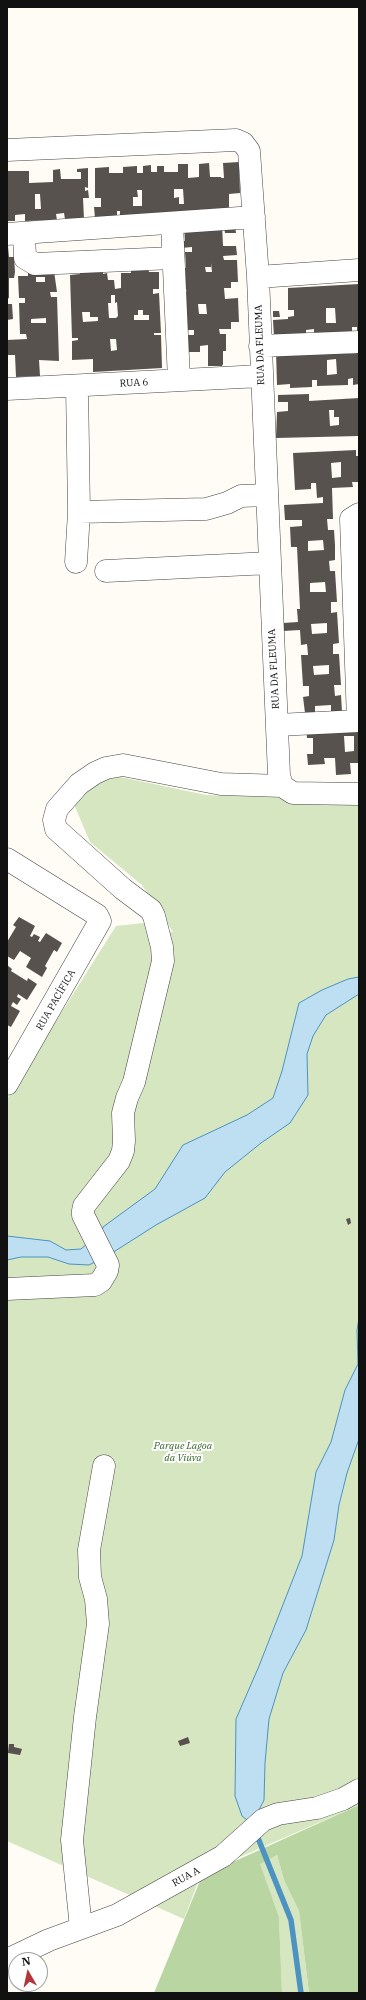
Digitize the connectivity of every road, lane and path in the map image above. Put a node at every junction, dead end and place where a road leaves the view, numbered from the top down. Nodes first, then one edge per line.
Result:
1 (7, 150) edge
2 (254, 217) junction
3 (172, 223) junction
4 (15, 234) edge
5 (173, 258) junction
6 (359, 270) edge
7 (258, 277) junction
8 (359, 342) edge
9 (260, 346) junction
10 (261, 376) junction
11 (179, 380) junction
12 (77, 386) junction
13 (7, 389) edge
14 (266, 495) junction
15 (79, 512) junction
16 (359, 514) edge
17 (76, 562) dead end
18 (270, 564) junction
19 (106, 571) dead end
20 (359, 721) edge
21 (277, 725) junction
22 (282, 786) junction
23 (359, 794) edge
24 (7, 859) edge
25 (7, 1084) edge
26 (7, 1289) edge
27 (104, 1466) dead end
28 (359, 1790) edge
29 (81, 1928) junction
30 (7, 1960) edge

1 - 2 street, RUA DA FLEUMA
2 - 3 street
2 - 7 street, RUA DA FLEUMA
3 - 4 street
3 - 5 street
4 - 5 street
5 - 11 street
6 - 7 street
7 - 9 street, RUA DA FLEUMA
8 - 9 street
9 - 10 street, RUA DA FLEUMA
10 - 11 street, RUA 6
10 - 14 street, RUA DA FLEUMA
11 - 12 street, RUA 6
12 - 13 street, RUA 6
12 - 15 street
14 - 15 street
14 - 18 street, RUA DA FLEUMA
15 - 17 street
16 - 20 street
18 - 19 street
18 - 21 street, RUA DA FLEUMA
20 - 21 street
21 - 22 street, RUA DA FLEUMA
22 - 23 street
22 - 26 street
24 - 25 street, RUA PACÍFICA
27 - 29 street
28 - 29 street, RUA A
29 - 30 street, RUA A

